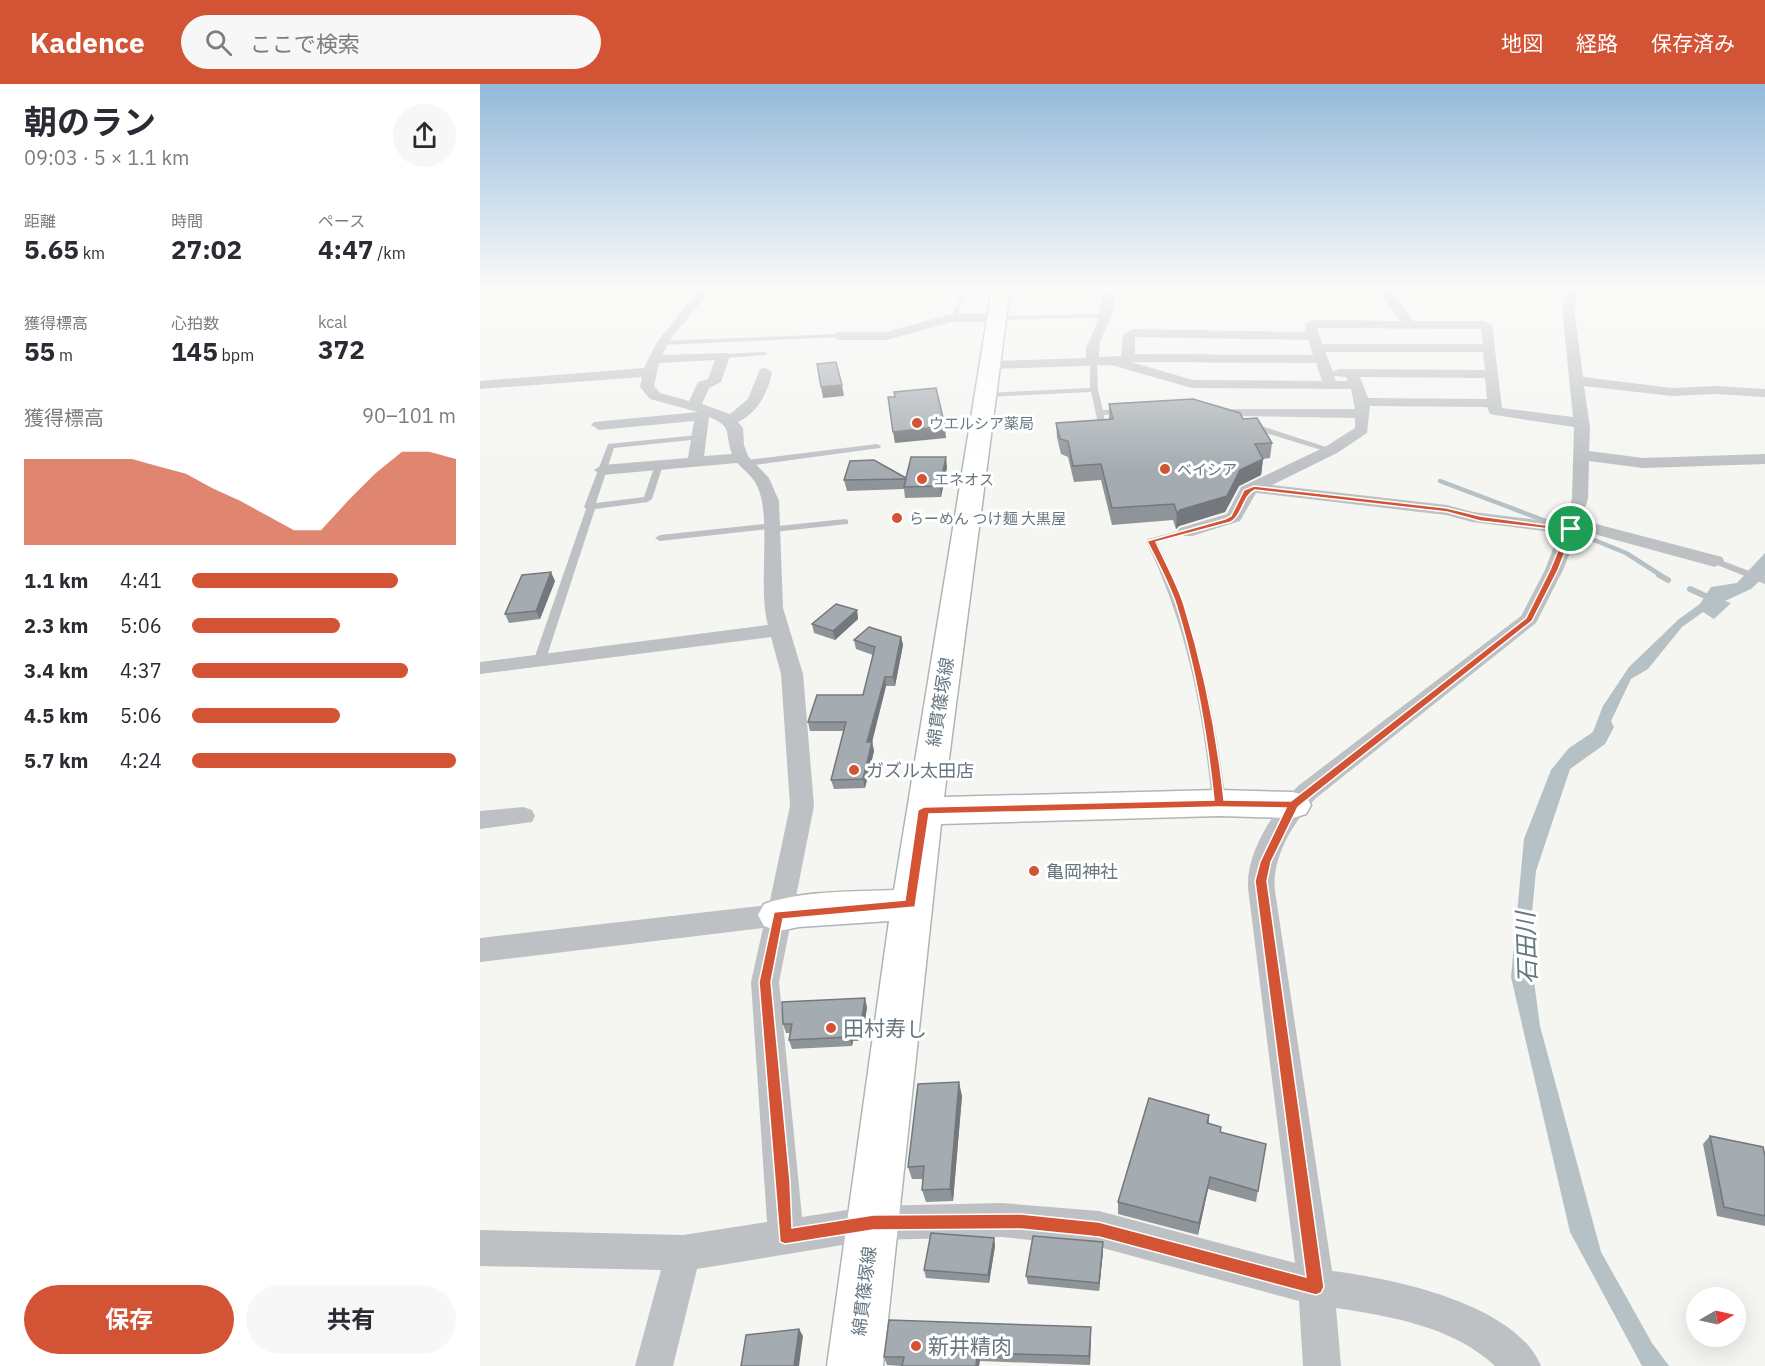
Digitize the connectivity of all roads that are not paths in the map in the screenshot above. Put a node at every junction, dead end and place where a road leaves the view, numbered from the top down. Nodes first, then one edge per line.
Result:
1 (1489, 348) edge
2 (659, 349) edge
3 (764, 349) edge
4 (993, 349) edge
5 (1091, 349) edge
6 (1126, 349) edge
7 (1290, 349) edge
8 (1318, 349) edge
9 (1574, 349) edge
10 (764, 354) junction
11 (723, 356) junction
12 (1124, 360) junction
13 (1094, 361) junction
14 (652, 366) junction
15 (765, 372) joint
16 (1491, 374) junction
17 (1328, 379) junction
18 (1354, 379) junction
19 (989, 380) junction
20 (1578, 381) junction
21 (480, 385) edge
22 (1094, 390) junction
23 (1765, 393) edge
24 (1493, 403) junction
25 (1363, 408) junction
26 (701, 411) junction
27 (1135, 411) edge
28 (1100, 413) junction
29 (1236, 416) joint
30 (730, 420) junction
31 (1581, 423) junction
32 (599, 425) dead end
33 (1102, 428) edge
34 (698, 437) junction
35 (877, 446) dead end
36 (1331, 450) junction
37 (1583, 455) junction
38 (1765, 459) edge
39 (744, 461) junction
40 (695, 462) junction
41 (659, 465) junction
42 (602, 470) junction
43 (1254, 488) junction
44 (589, 507) junction
45 (845, 522) dead end
46 (1572, 526) junction
47 (773, 528) junction
48 (1186, 532) joint
49 (660, 538) dead end
50 (1719, 562) joint
51 (1765, 581) edge
52 (778, 630) junction
53 (539, 662) junction
54 (480, 668) edge
55 (1219, 803) junction
56 (1293, 805) junction
57 (924, 810) junction
58 (523, 816) dead end
59 (480, 820) edge
60 (910, 904) junction
61 (778, 915) junction
62 (480, 950) edge
63 (873, 1222) junction
64 (785, 1237) junction
65 (480, 1248) edge
66 (683, 1253) junction
67 (1316, 1287) junction
68 (654, 1366) edge
69 (855, 1366) edge
70 (1322, 1366) edge
71 (1522, 1366) edge

1 - 16 street
2 - 14 street
3 - 10 lane
4 - 19 main road, 綿貫篠塚線
5 - 13 street
6 - 12 street
7 - 12 street
8 - 17 street
9 - 20 street
10 - 11 lane
10 - 15 lane
11 - 14 street
11 - 26 street
12 - 13 street
12 - 17 street
13 - 19 street
13 - 22 lane
14 - 21 street
14 - 26 street
15 - 30 street
16 - 18 street
16 - 24 street
17 - 18 street
18 - 25 street
19 - 22 lane
19 - 57 main road, 綿貫篠塚線
20 - 23 street
20 - 31 street
22 - 28 lane
24 - 25 street
24 - 31 street
25 - 29 street
25 - 36 street
26 - 30 street
26 - 32 street
26 - 34 street
27 - 28 lane
28 - 33 lane
29 - 36 lane
30 - 39 street
31 - 37 street
34 - 40 street
34 - 42 lane
35 - 39 lane
36 - 43 street
37 - 38 street
37 - 46 street
39 - 40 street
39 - 47 street
40 - 41 street
41 - 42 street
41 - 44 lane
42 - 44 lane
43 - 46 street
43 - 48 street
44 - 53 lane
45 - 47 lane
46 - 50 street
46 - 56 street
47 - 49 lane
47 - 52 street
48 - 55 lane
50 - 51 lane
52 - 53 street
52 - 61 street
53 - 54 street
55 - 56 main road
55 - 57 main road
56 - 67 street
57 - 60 main road, 綿貫篠塚線
58 - 59 street
60 - 61 main road
60 - 63 main road, 綿貫篠塚線
61 - 62 street
61 - 64 street
63 - 64 street
63 - 67 street
63 - 69 main road, 綿貫篠塚線
64 - 66 street
65 - 66 street
66 - 68 street
67 - 70 street
67 - 71 street

